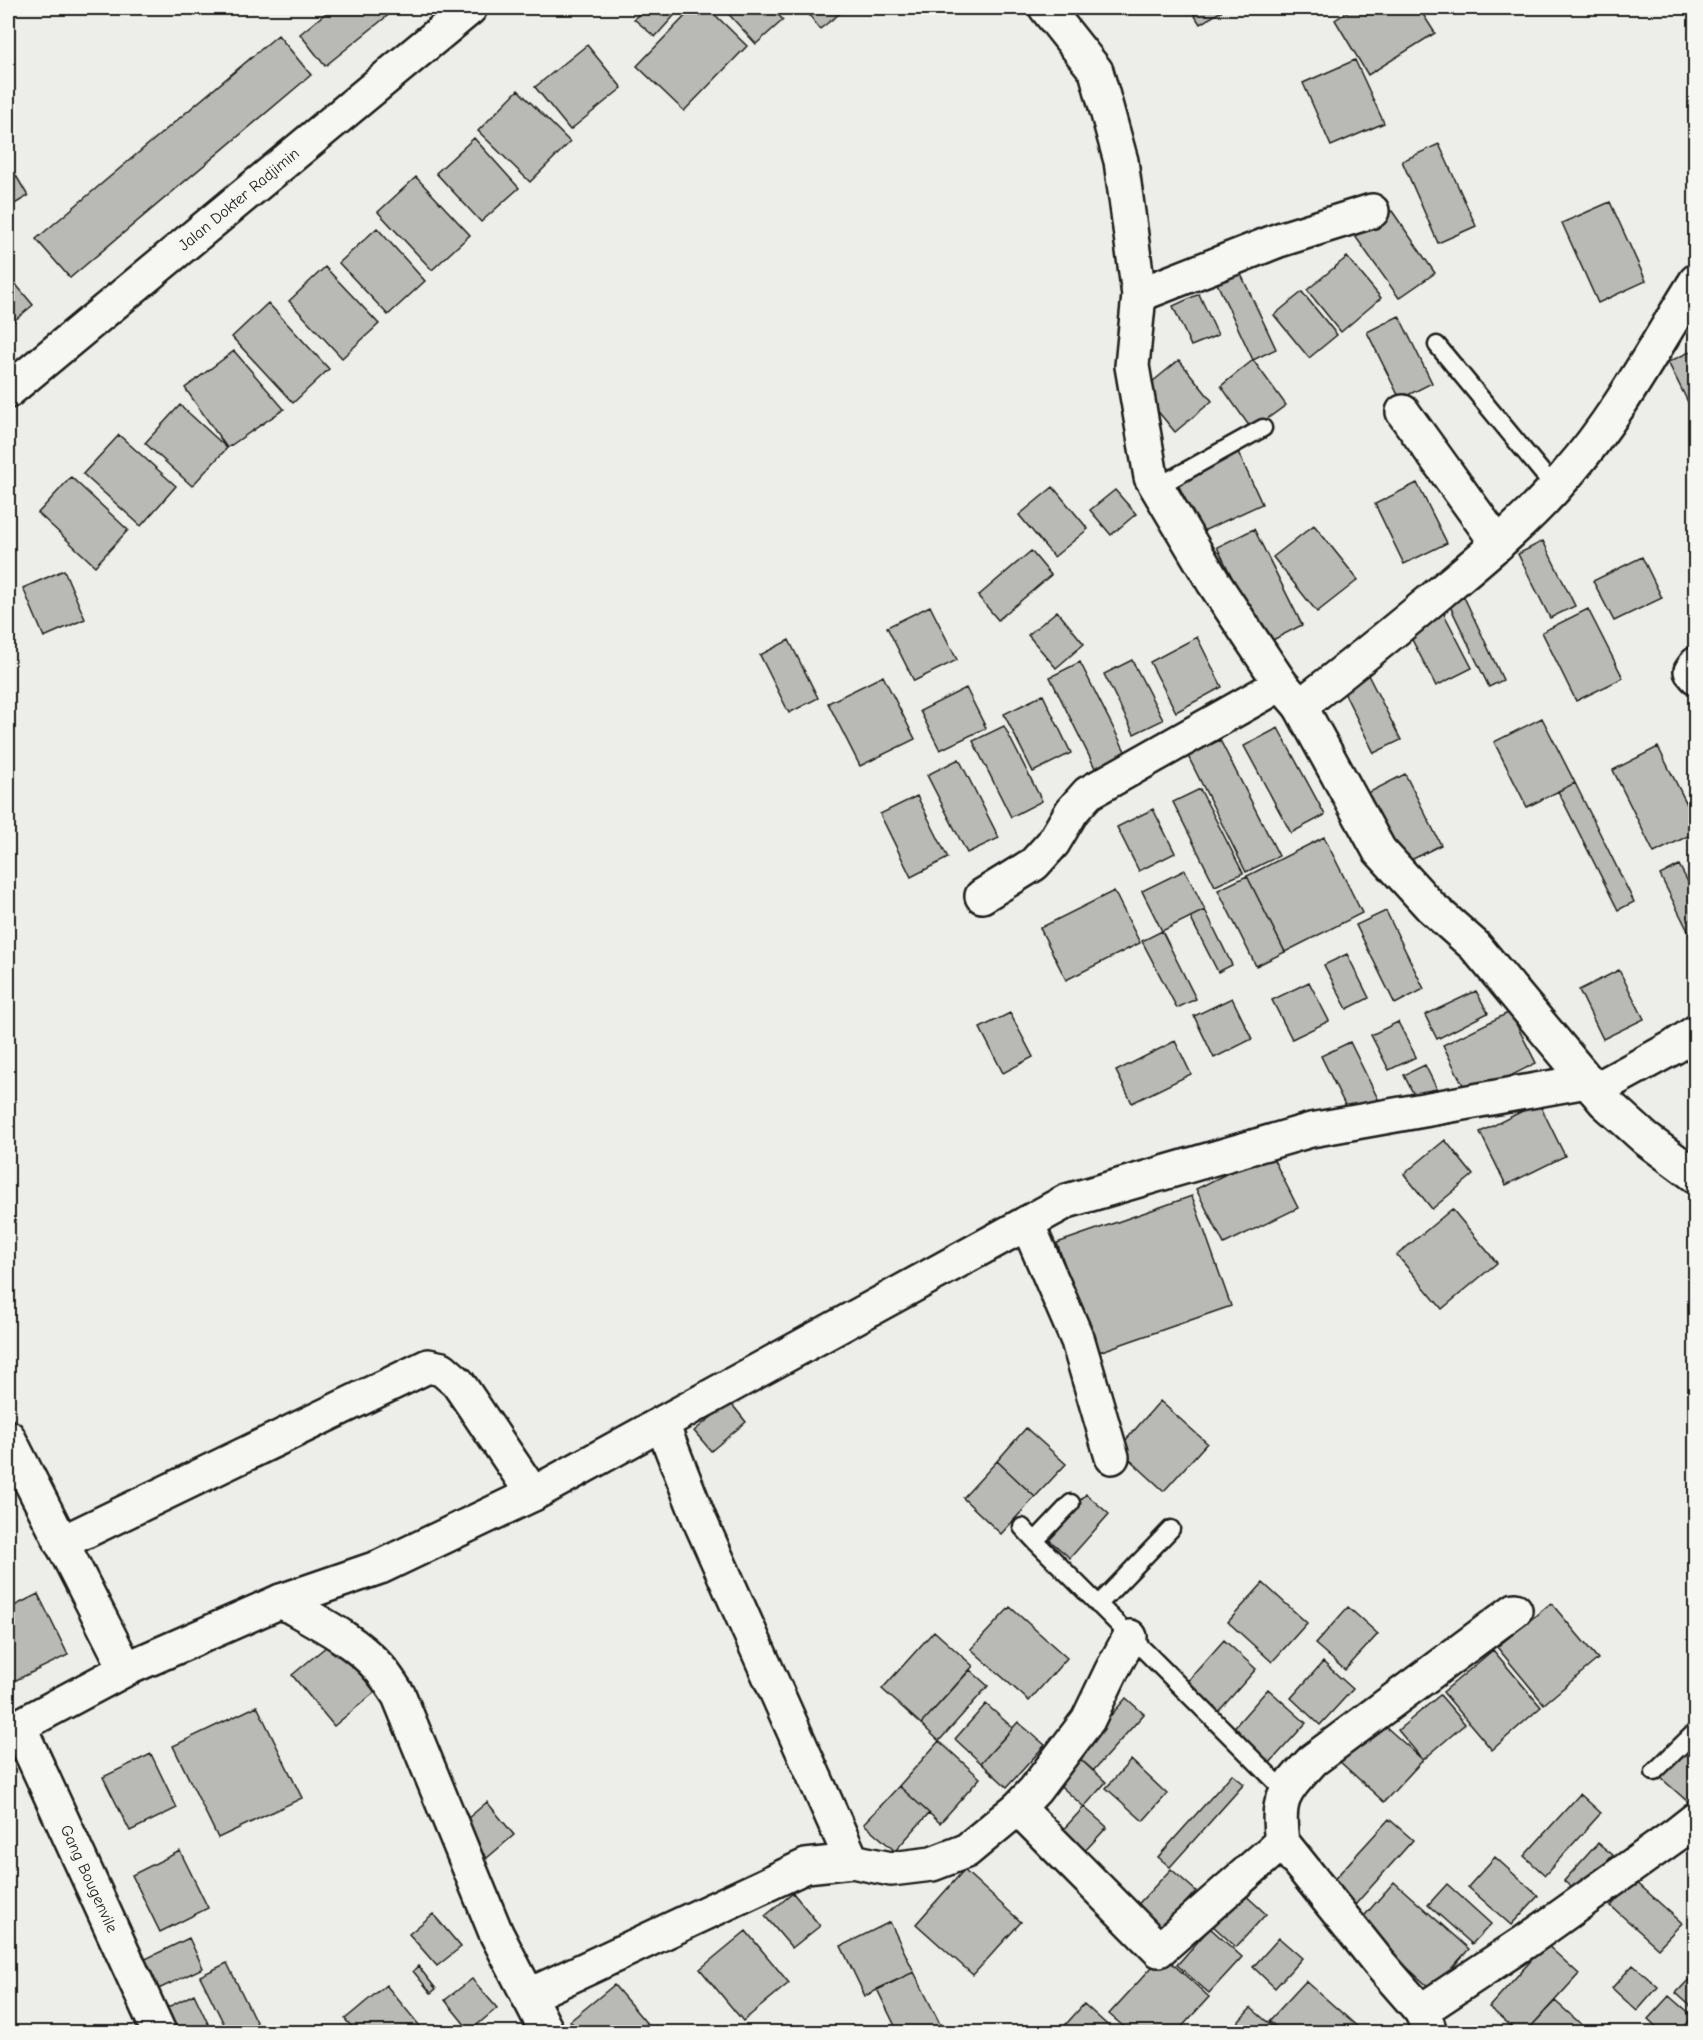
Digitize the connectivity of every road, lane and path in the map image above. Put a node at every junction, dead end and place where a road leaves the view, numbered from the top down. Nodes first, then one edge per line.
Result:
1 (470, 8) edge
2 (1046, 8) edge
3 (1372, 211) dead end
4 (1695, 281) edge
5 (1139, 295) junction
6 (1437, 345) dead end
7 (8, 391) edge
8 (1403, 412) dead end
9 (1263, 428) dead end
10 (1155, 488) junction
11 (1555, 488) junction
12 (1498, 544) junction
13 (1695, 664) edge
14 (1695, 677) edge
15 (1290, 695) junction
16 (982, 896) dead end
17 (1695, 1032) edge
18 (1591, 1085) junction
19 (1695, 1176) edge
20 (1027, 1223) junction
21 (662, 1424) junction
22 (8, 1437) edge
23 (1109, 1460) dead end
24 (533, 1494) junction
25 (1071, 1503) dead end
26 (1022, 1527) dead end
27 (1171, 1529) dead end
28 (1035, 1541) junction
29 (61, 1543) junction
30 (281, 1601) junction
31 (1098, 1605) junction
32 (1515, 1610) dead end
33 (1130, 1637) junction
34 (126, 1669) junction
35 (13, 1729) edge
36 (1695, 1731) edge
37 (1654, 1772) dead end
38 (1285, 1791) junction
39 (1018, 1808) junction
40 (1695, 1819) edge
41 (1282, 1842) junction
42 (852, 1861) junction
43 (528, 1996) junction
44 (1424, 2026) edge
45 (159, 2032) edge
46 (547, 2032) edge

1 - 7 street, Jalan Dokter Radjimin
2 - 5 street
3 - 5 street
4 - 11 street
5 - 10 street
6 - 11 lane
8 - 12 street
9 - 10 lane
10 - 15 street
11 - 12 street
12 - 15 street
13 - 14 street
15 - 16 street
15 - 18 street
17 - 18 street
18 - 19 street
18 - 20 street
20 - 21 street
20 - 23 street
21 - 24 street
21 - 42 street
22 - 29 street
24 - 29 street
24 - 30 street
25 - 28 lane
26 - 28 lane
27 - 31 lane
28 - 31 lane
29 - 34 street
30 - 34 street
30 - 43 street
31 - 33 lane
32 - 38 street
33 - 38 lane
33 - 39 street
34 - 35 street
35 - 45 street, Gang Bougenvile
36 - 37 lane
38 - 41 street
39 - 41 street
39 - 42 street
40 - 44 street
41 - 44 street
42 - 43 street
43 - 46 street

